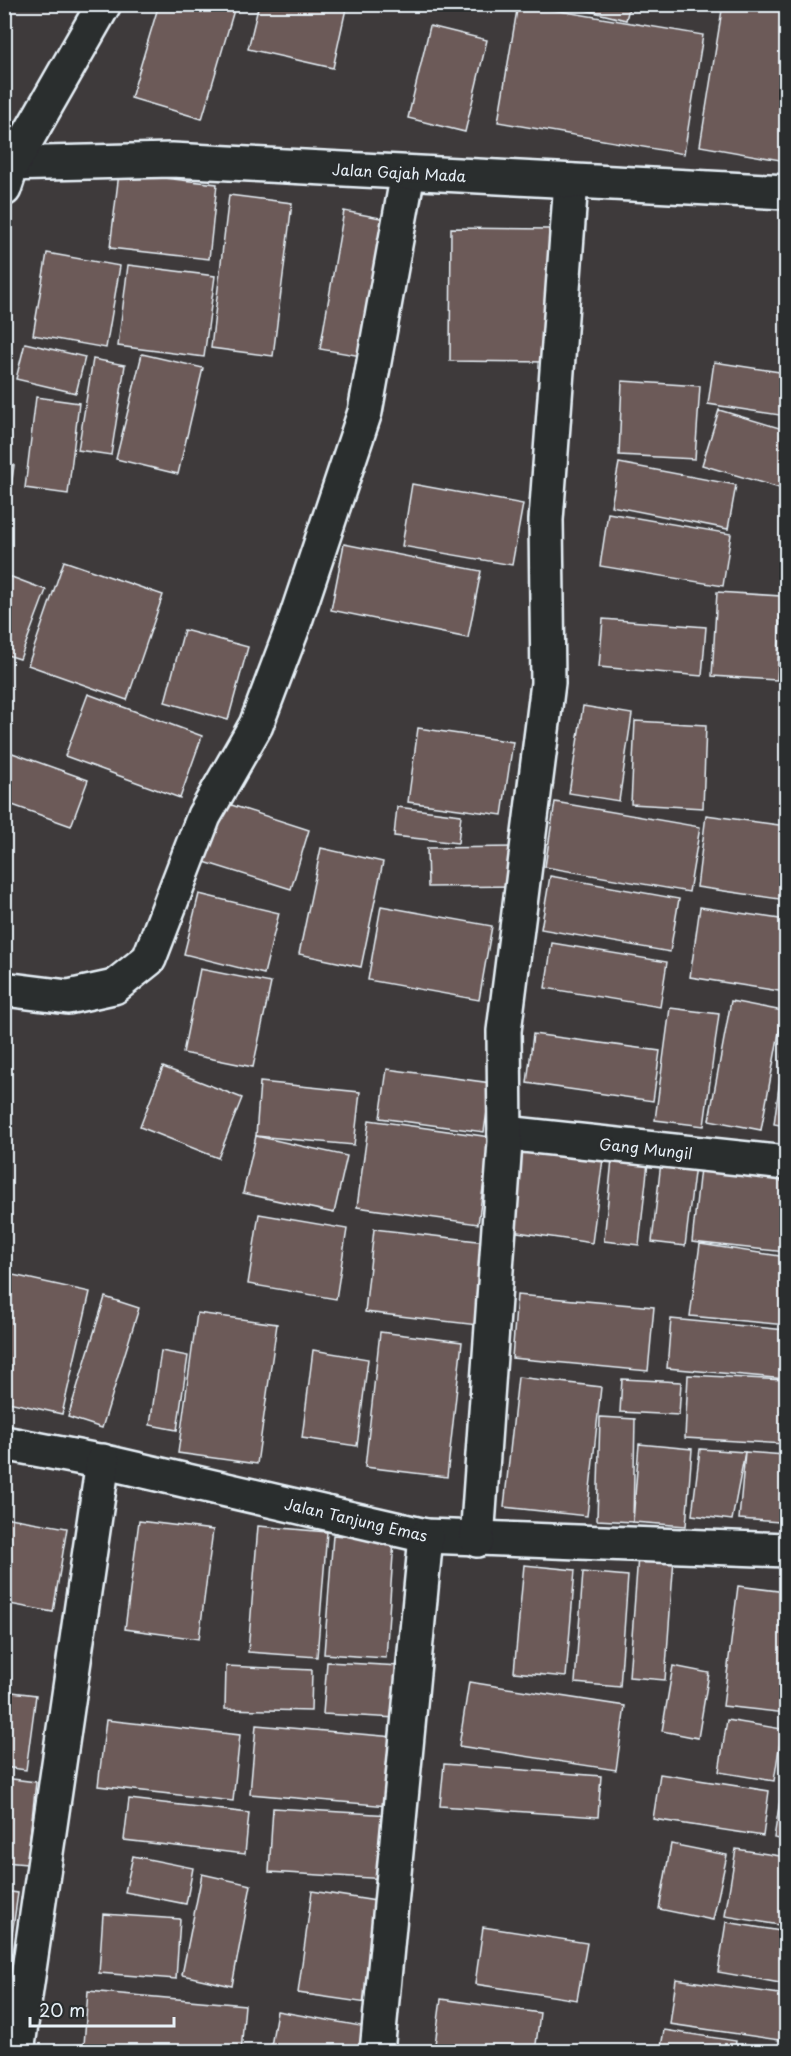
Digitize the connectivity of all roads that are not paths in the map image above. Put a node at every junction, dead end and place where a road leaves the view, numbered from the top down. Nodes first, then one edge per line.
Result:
1 (104, 4) edge
2 (7, 173) edge
3 (408, 173) junction
4 (572, 181) junction
5 (786, 192) edge
6 (4, 989) edge
7 (505, 1132) junction
8 (786, 1163) edge
9 (4, 1443) edge
10 (103, 1461) junction
11 (426, 1536) junction
12 (477, 1540) junction
13 (786, 1550) edge
14 (17, 2052) edge
15 (377, 2052) edge

1 - 2 street
2 - 3 street, Jalan Gajah Mada
3 - 4 street, Jalan Gajah Mada
3 - 6 street
4 - 5 street, Jalan Gajah Mada
4 - 7 street
7 - 8 street, Gang Mungil
7 - 12 street
9 - 10 street, Jalan Tanjung Emas
10 - 11 street, Jalan Tanjung Emas
10 - 14 street
11 - 12 street, Jalan Tanjung Emas
11 - 15 street
12 - 13 street, Jalan Tanjung Emas

